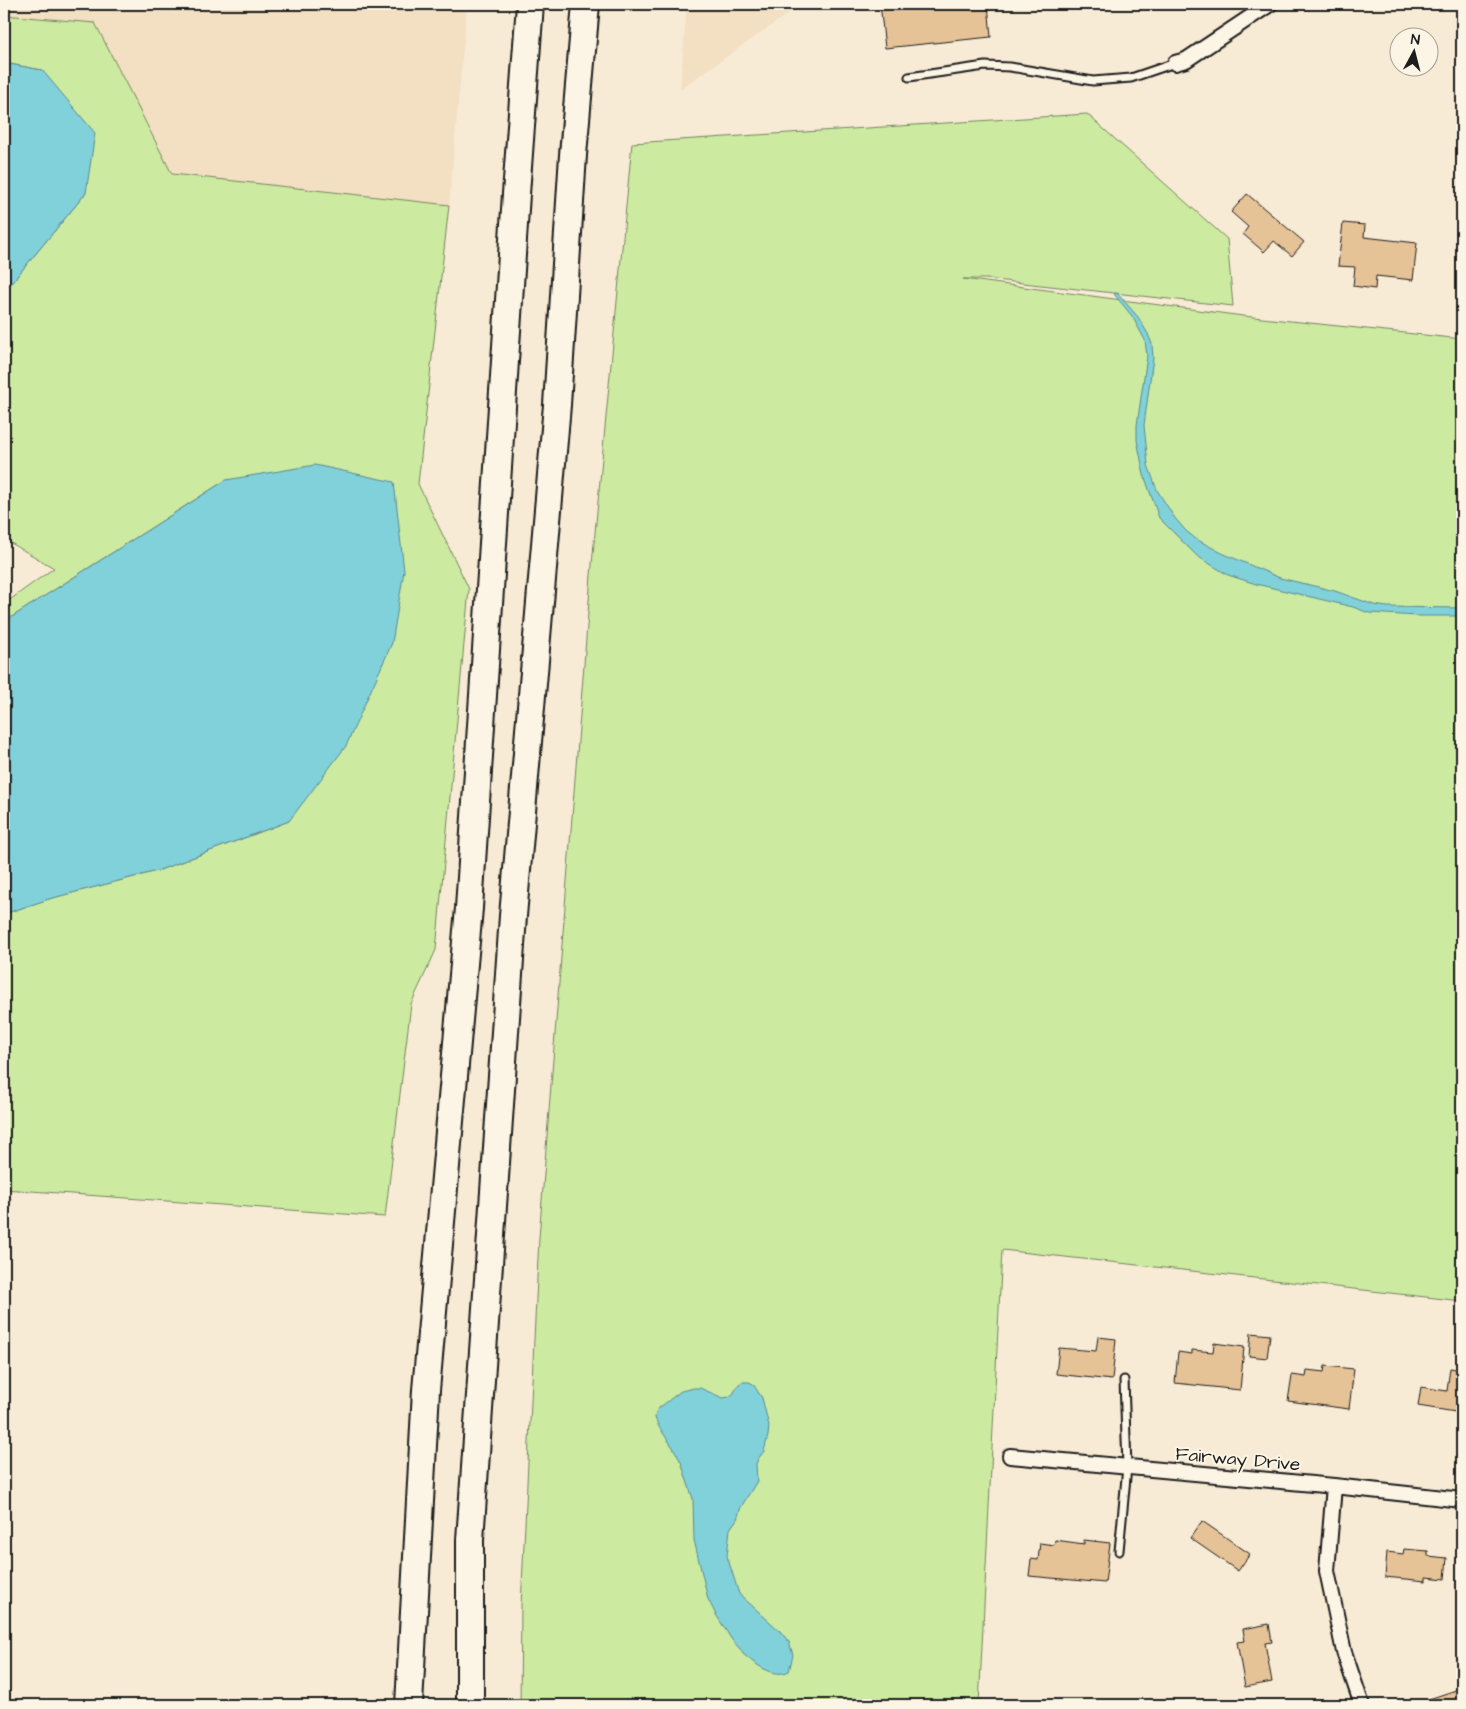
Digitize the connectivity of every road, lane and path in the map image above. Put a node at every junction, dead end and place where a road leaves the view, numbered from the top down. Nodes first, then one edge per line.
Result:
1 (530, 4) edge
2 (586, 4) edge
3 (1270, 4) edge
4 (1176, 63) joint
5 (909, 77) dead end
6 (1124, 1380) dead end
7 (1010, 1456) dead end
8 (1127, 1467) junction
9 (1334, 1486) junction
10 (1462, 1500) edge
11 (1119, 1551) dead end
12 (409, 1705) edge
13 (470, 1705) edge
14 (1362, 1705) edge

1 - 12 highway
2 - 13 highway
3 - 4 street
4 - 5 lane
6 - 8 lane
7 - 8 street, Fairway Drive
8 - 9 street, Fairway Drive
8 - 11 lane
9 - 10 street, Fairway Drive
9 - 14 street

